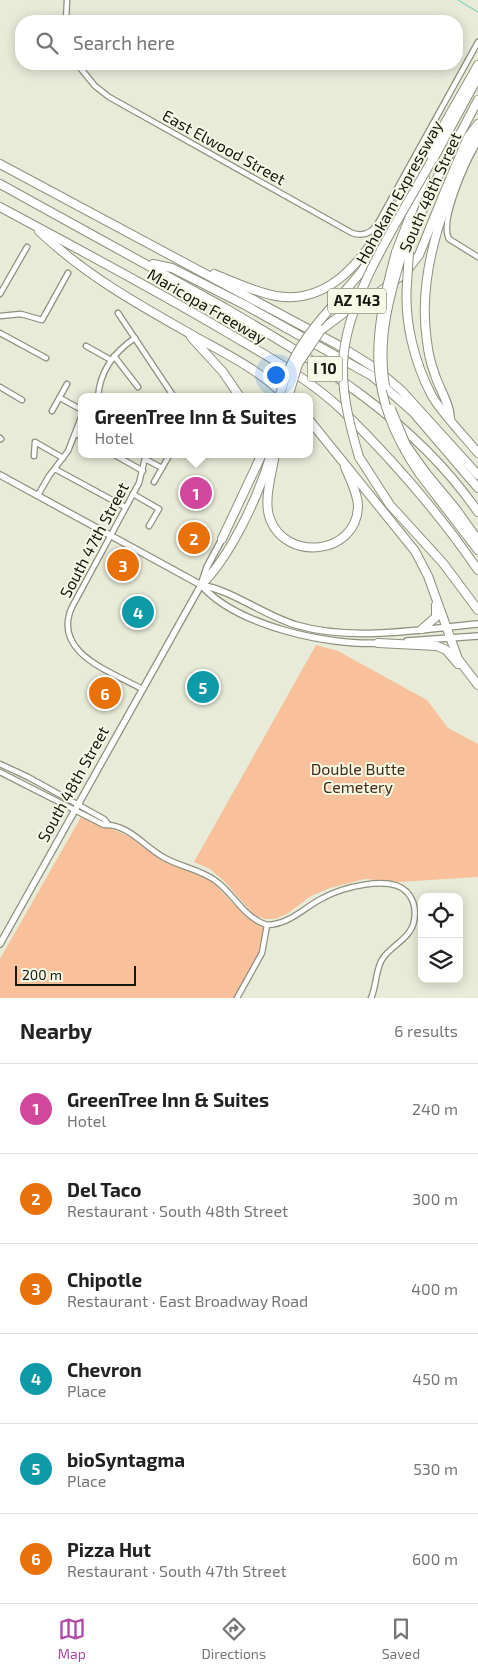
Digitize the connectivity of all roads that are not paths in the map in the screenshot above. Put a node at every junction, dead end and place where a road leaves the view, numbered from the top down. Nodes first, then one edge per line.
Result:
1 (67, 0) edge
2 (66, 15) edge
3 (478, 42) edge
4 (478, 65) edge
5 (463, 69) edge
6 (82, 70) edge
7 (463, 70) edge
8 (478, 77) edge
9 (478, 100) edge
10 (478, 124) edge
11 (478, 132) edge
12 (478, 142) edge
13 (432, 160) junction
14 (0, 164) edge
15 (0, 184) edge
16 (404, 195) junction
17 (0, 207) edge
18 (30, 223) junction
19 (369, 233) joint
20 (27, 247) dead end
21 (406, 253) junction
22 (478, 257) edge
23 (178, 258) junction
24 (144, 262) junction
25 (68, 272) dead end
26 (0, 294) edge
27 (118, 313) dead end
28 (0, 316) edge
29 (183, 329) junction
30 (0, 333) edge
31 (135, 338) junction
32 (86, 346) dead end
33 (46, 358) dead end
34 (113, 358) junction
35 (67, 384) dead end
36 (0, 387) edge
37 (138, 387) dead end
38 (99, 393) edge
39 (171, 393) edge
40 (237, 393) edge
41 (281, 393) edge
42 (282, 393) edge
43 (288, 393) edge
44 (60, 398) junction
45 (22, 400) dead end
46 (78, 408) edge
47 (52, 411) dead end
48 (450, 418) junction
49 (313, 424) edge
50 (78, 428) edge
51 (76, 434) joint
52 (478, 453) edge
53 (34, 456) dead end
54 (63, 458) junction
55 (121, 458) edge
56 (145, 458) edge
57 (147, 458) edge
58 (168, 458) edge
59 (260, 458) edge
60 (270, 458) edge
61 (274, 458) edge
62 (341, 458) junction
63 (55, 468) junction
64 (162, 468) junction
65 (143, 471) junction
66 (422, 473) junction
67 (0, 475) edge
68 (478, 475) edge
69 (154, 482) dead end
70 (478, 488) edge
71 (132, 494) junction
72 (38, 495) junction
73 (125, 507) junction
74 (478, 512) edge
75 (149, 526) dead end
76 (111, 536) junction
77 (222, 539) joint
78 (478, 540) edge
79 (478, 550) edge
80 (478, 570) edge
81 (201, 586) junction
82 (434, 594) junction
83 (478, 610) edge
84 (477, 624) edge
85 (447, 626) junction
86 (422, 629) junction
87 (478, 636) edge
88 (451, 638) junction
89 (378, 643) junction
90 (467, 673) junction
91 (478, 685) edge
92 (142, 689) junction
93 (0, 764) edge
94 (0, 772) edge
95 (78, 804) junction
96 (74, 811) junction
97 (108, 824) junction
98 (267, 925) junction
99 (0, 944) edge
100 (236, 998) edge
101 (371, 998) edge

1 - 2 street
3 - 5 street, South 48th Street
4 - 16 highway, South 48th Street
6 - 19 street, East Elwood Street
7 - 19 street, South 48th Street
8 - 13 highway, Hohokam Expressway / AZ 143
9 - 21 highway, Hohokam Expressway
10 - 43 highway, South 48th Street, bridge
11 - 48 highway
12 - 22 street, South 48th Street
13 - 66 highway, bridge
13 - 83 highway, Hohokam Expressway / AZ 143, bridge
14 - 23 highway
15 - 24 highway, Maricopa Freeway / I 10
16 - 23 highway
16 - 41 highway, South 48th Street, bridge
17 - 18 highway, Maricopa Freeway / I 10
18 - 29 highway
18 - 80 highway, Maricopa Freeway / I 10
20 - 26 street
21 - 48 highway, bridge
21 - 66 highway, bridge
23 - 68 highway
24 - 70 highway
24 - 74 highway, Maricopa Freeway / I 10
25 - 28 street
27 - 31 street
29 - 40 highway
29 - 42 highway
30 - 33 street
31 - 34 street
31 - 39 street
32 - 34 street
34 - 37 street
34 - 38 street
35 - 44 street
36 - 45 street
44 - 46 street
44 - 47 street
48 - 52 highway
49 - 62 highway
50 - 51 street
51 - 54 street
53 - 54 street
54 - 63 street
55 - 65 street
56 - 65 street, South 47th Street
57 - 64 street
58 - 64 street
59 - 77 highway, South 48th Street
60 - 81 highway, South 48th Street
61 - 62 highway
62 - 82 highway
63 - 72 street
63 - 73 street
64 - 69 street
65 - 71 street, South 47th Street
66 - 78 highway
66 - 79 highway
67 - 72 main road
71 - 73 street, South 47th Street
71 - 75 street
72 - 76 main road
73 - 76 street, South 47th Street
76 - 81 main road
76 - 92 street, South 47th Street
77 - 81 main road, South 48th Street
81 - 86 main road
81 - 89 main road
81 - 92 main road, South 48th Street
82 - 85 highway
82 - 86 highway
84 - 85 main road
85 - 86 main road
85 - 88 highway
87 - 88 main road
88 - 89 main road
88 - 90 highway
89 - 90 highway
90 - 91 highway
92 - 95 main road, South 48th Street
93 - 95 street
94 - 96 street
95 - 96 main road, South 48th Street
95 - 97 street
96 - 97 street
96 - 99 main road, South 48th Street
97 - 98 street
98 - 100 street
98 - 101 street

